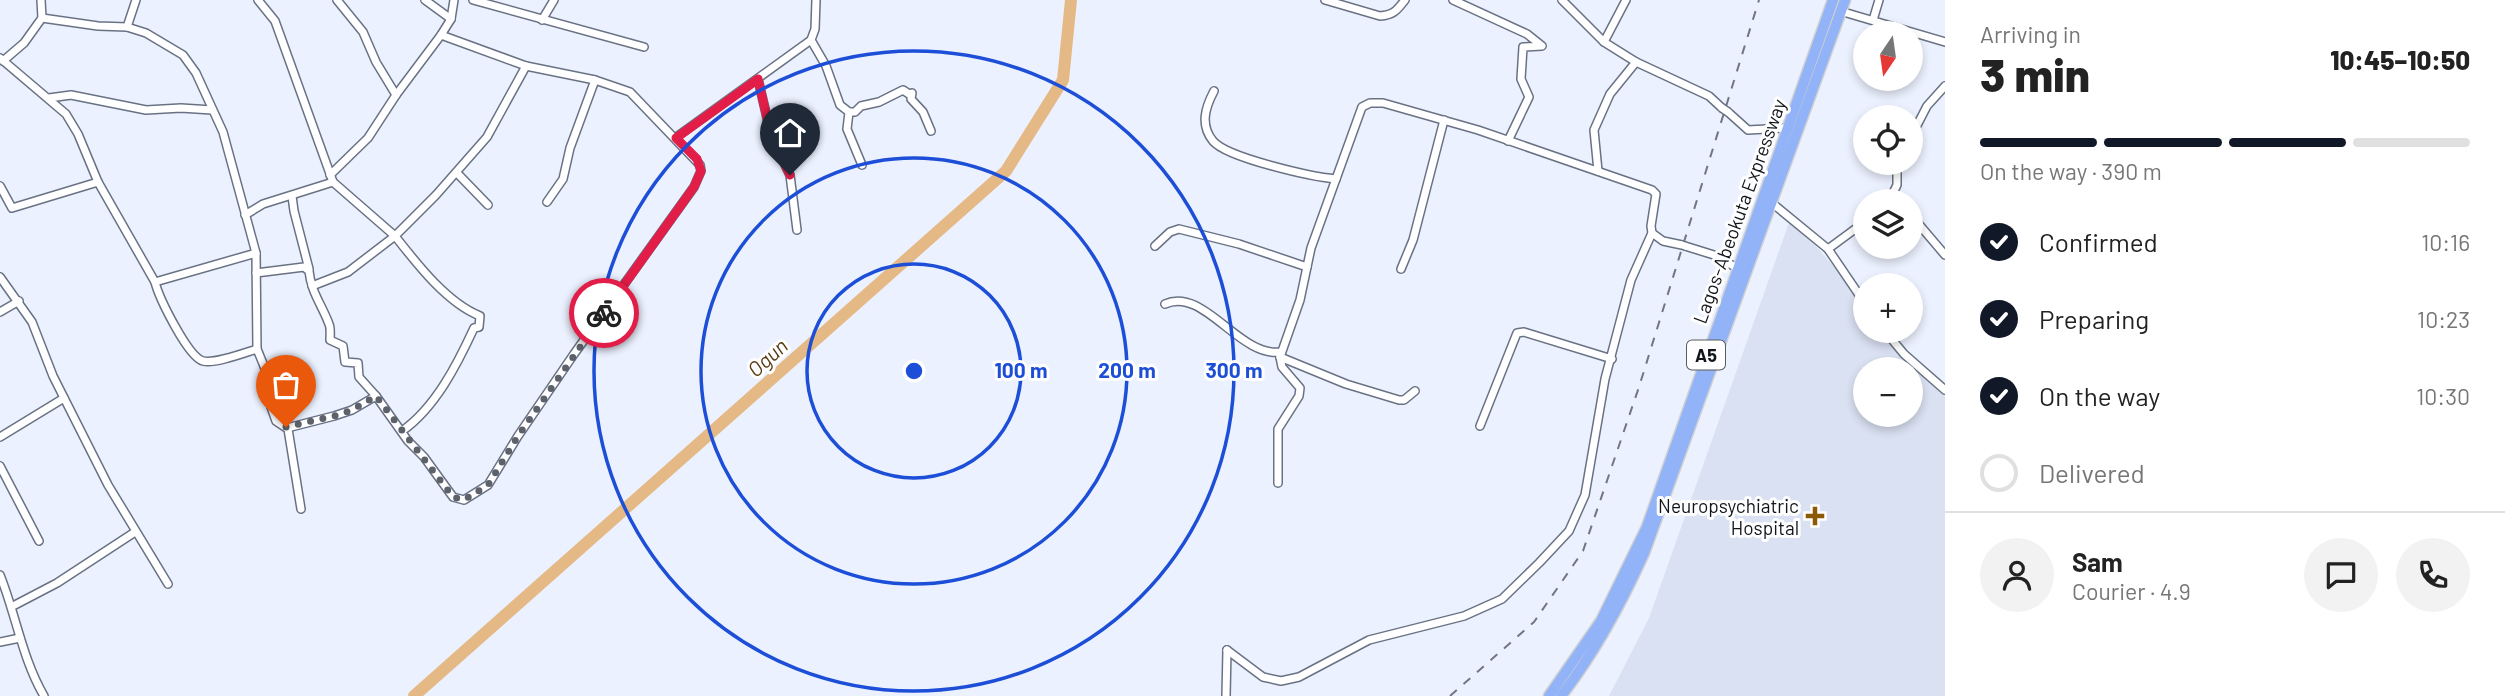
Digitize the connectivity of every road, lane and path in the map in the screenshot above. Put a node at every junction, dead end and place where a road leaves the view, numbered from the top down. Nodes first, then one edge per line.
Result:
1 (41, 0) edge
2 (136, 0) edge
3 (258, 0) edge
4 (337, 0) edge
5 (425, 0) edge
6 (454, 0) edge
7 (473, 0) edge
8 (554, 0) edge
9 (816, 0) edge
10 (1325, 0) edge
11 (1405, 0) edge
12 (1452, 0) edge
13 (1562, 0) edge
14 (1626, 0) edge
15 (1833, 0) edge
16 (1879, 0) edge
17 (1842, 6) edge
18 (42, 18) junction
19 (451, 19) junction
20 (542, 20) junction
21 (1873, 20) junction
22 (127, 27) junction
23 (441, 35) junction
24 (811, 40) junction
25 (1604, 42) junction
26 (1945, 42) edge
27 (644, 47) dead end
28 (1, 59) edge
29 (1636, 62) junction
30 (526, 66) junction
31 (758, 79) junction
32 (595, 80) junction
33 (1945, 86) edge
34 (1214, 91) dead end
35 (396, 95) junction
36 (49, 98) junction
37 (212, 110) junction
38 (849, 112) junction
39 (1923, 114) edge
40 (1444, 120) junction
41 (1787, 128) junction
42 (931, 131) dead end
43 (676, 138) junction
44 (1508, 141) junction
45 (862, 165) dead end
46 (1598, 171) junction
47 (457, 173) junction
48 (332, 179) junction
49 (1336, 179) junction
50 (98, 182) junction
51 (0, 186) edge
52 (292, 195) junction
53 (547, 202) dead end
54 (1772, 203) junction
55 (488, 205) dead end
56 (245, 215) junction
57 (1923, 229) edge
58 (797, 230) dead end
59 (1853, 231) edge
60 (1652, 233) junction
61 (395, 236) junction
62 (1155, 246) dead end
63 (1828, 249) junction
64 (256, 253) junction
65 (1945, 255) edge
66 (1307, 267) junction
67 (1737, 268) junction
68 (1401, 270) dead end
69 (309, 271) junction
70 (256, 273) junction
71 (0, 277) edge
72 (155, 282) junction
73 (312, 286) junction
74 (1853, 286) edge
75 (19, 301) junction
76 (1165, 304) dead end
77 (0, 312) edge
78 (1895, 343) edge
79 (257, 349) junction
80 (1280, 355) junction
81 (1612, 359) junction
82 (1945, 390) edge
83 (1415, 391) dead end
84 (376, 396) junction
85 (64, 398) junction
86 (1480, 426) dead end
87 (288, 429) junction
88 (402, 432) junction
89 (0, 437) edge
90 (0, 466) edge
91 (1278, 483) dead end
92 (301, 509) dead end
93 (135, 532) junction
94 (39, 541) dead end
95 (0, 575) edge
96 (168, 584) dead end
97 (13, 606) junction
98 (20, 638) junction
99 (0, 642) edge
100 (44, 696) edge
101 (1226, 696) edge
102 (1549, 696) edge
103 (1562, 696) edge

1 - 18 street
2 - 22 street
3 - 48 street
4 - 35 street
5 - 19 street
6 - 19 street
7 - 20 street
8 - 20 street
9 - 24 street
10 - 11 street
12 - 44 street
13 - 25 street
14 - 25 street
15 - 41 highway, Lagos-Abeokuta Expressway / A5
16 - 21 street
17 - 21 street
17 - 54 highway, Lagos-Abeokuta Expressway / A5
18 - 22 street
18 - 28 street
19 - 23 street
20 - 27 street
21 - 26 street
22 - 37 street
23 - 30 street
23 - 35 street
24 - 31 street
24 - 38 street
25 - 29 street
28 - 36 street
29 - 41 street
29 - 46 street
30 - 32 street
30 - 47 street
31 - 43 street
31 - 58 street
32 - 43 street
32 - 53 street
33 - 39 street
34 - 49 street
35 - 48 street
36 - 37 street
36 - 50 street
37 - 56 street
38 - 42 street
38 - 45 street
40 - 44 street
40 - 49 street
40 - 68 street
41 - 67 highway, Lagos-Abeokuta Expressway / A5
43 - 88 street
44 - 46 street
46 - 60 street
47 - 55 street
47 - 61 street
48 - 52 street
48 - 61 street
49 - 66 street
50 - 51 street
50 - 72 street
52 - 56 street
52 - 69 street
54 - 63 street
54 - 103 highway, Lagos-Abeokuta Expressway / A5
56 - 64 street
57 - 65 street
59 - 63 street
60 - 67 street
60 - 81 street
61 - 73 street
61 - 88 street
62 - 66 street
63 - 74 street
64 - 70 street
64 - 72 street
66 - 80 street
67 - 102 highway, Lagos-Abeokuta Expressway / A5
69 - 70 street
69 - 73 street
70 - 79 street
71 - 75 street
72 - 79 street
73 - 84 street
75 - 77 street
75 - 85 street
76 - 80 street
78 - 82 street
79 - 87 street
80 - 83 street
80 - 91 street
81 - 86 street
81 - 101 street
84 - 87 street
84 - 88 street
85 - 89 street
85 - 93 street
87 - 92 street
90 - 94 street
93 - 96 street
93 - 97 street
95 - 97 street
97 - 98 street
98 - 99 street
98 - 100 street

